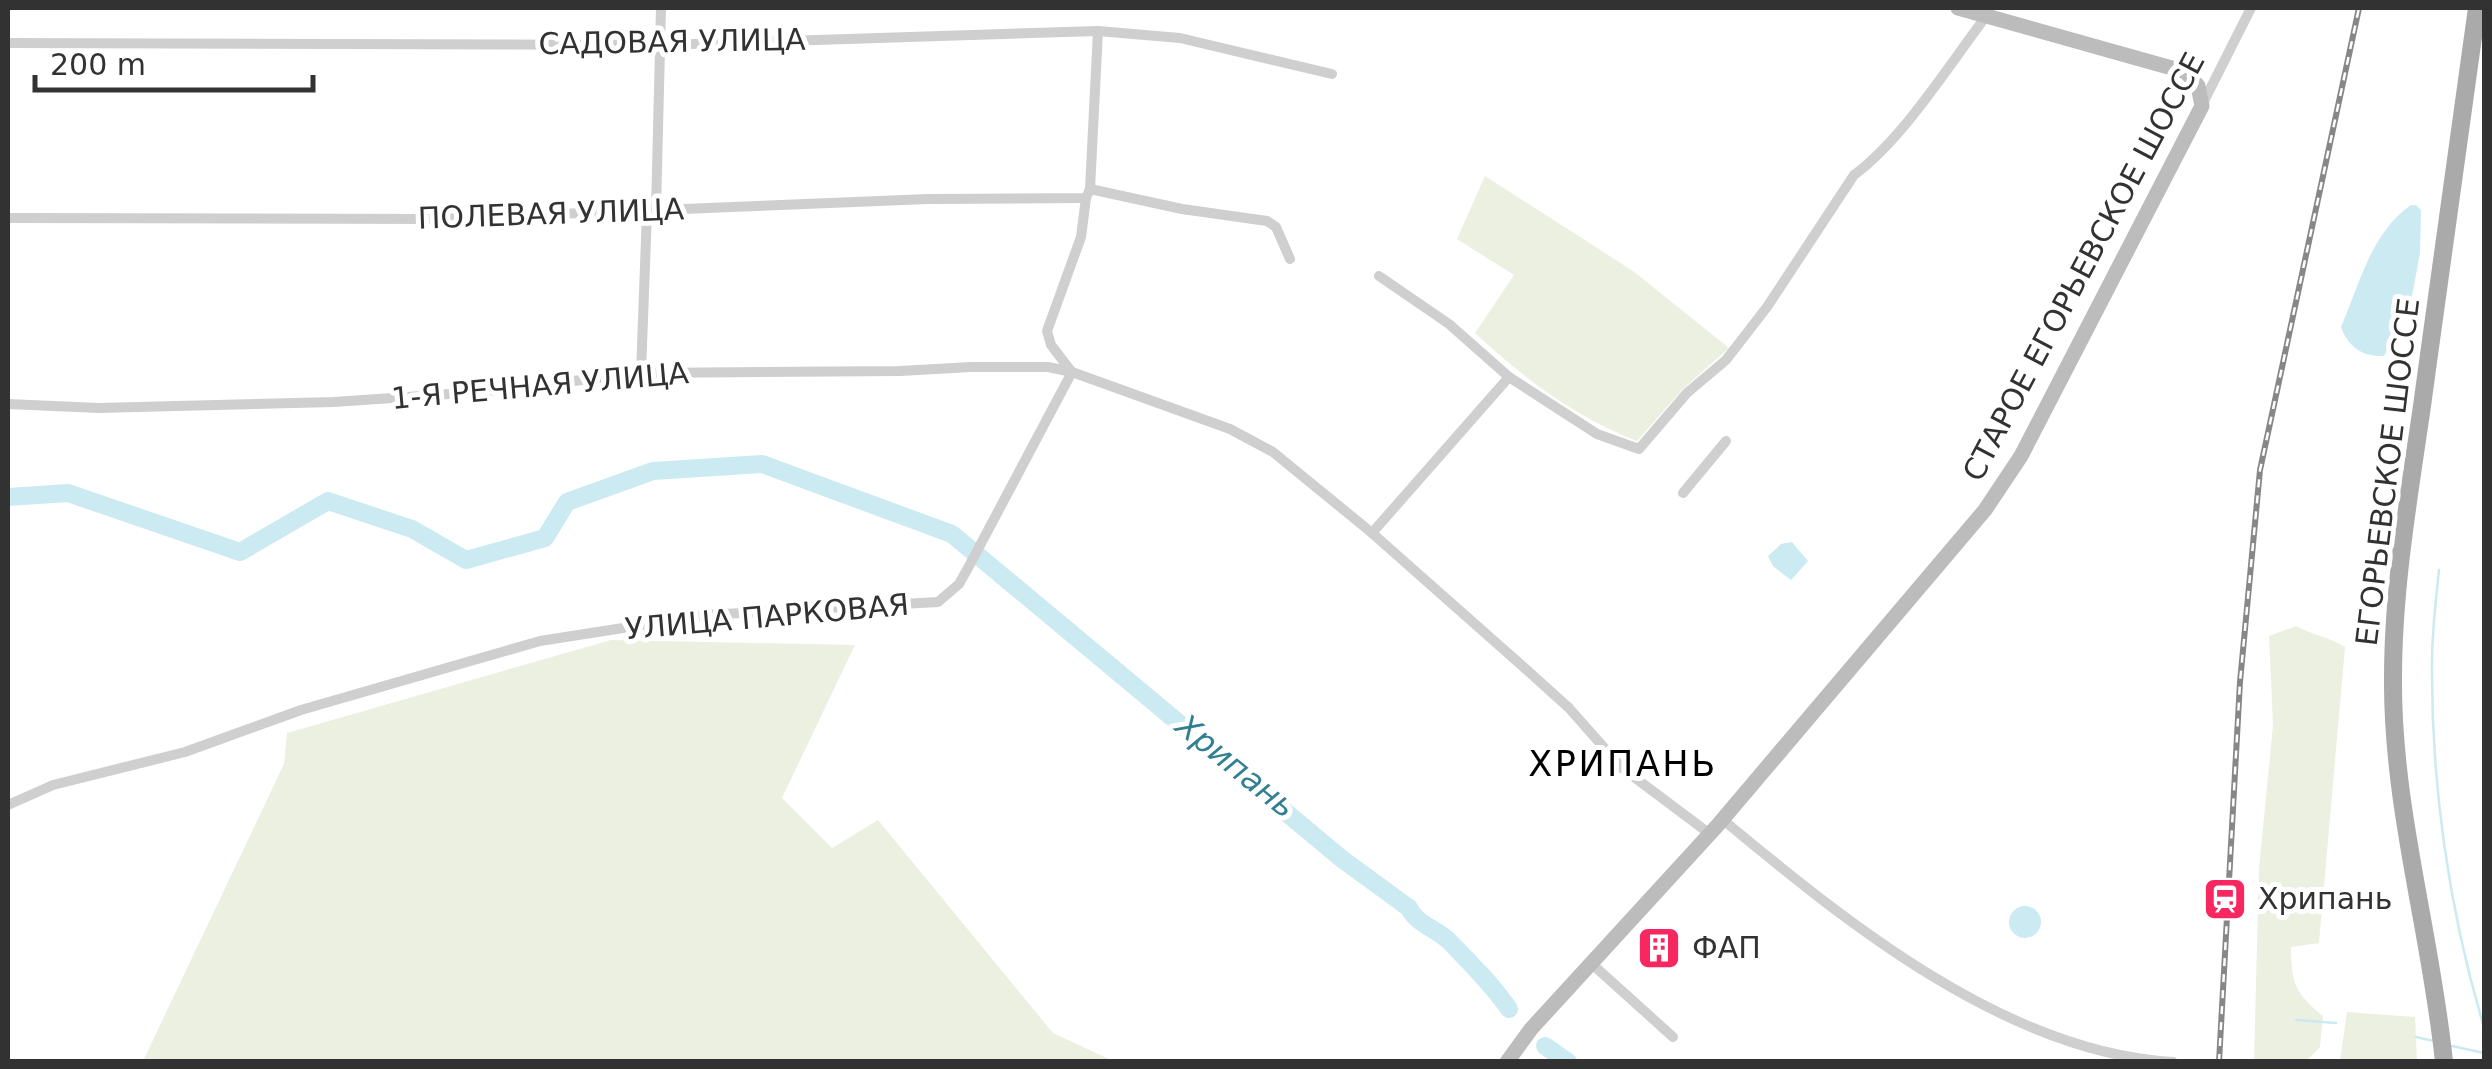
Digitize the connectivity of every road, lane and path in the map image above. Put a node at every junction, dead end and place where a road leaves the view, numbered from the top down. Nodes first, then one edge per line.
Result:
1 (661, 8) edge
2 (1958, 8) edge
3 (2251, 8) edge
4 (2477, 8) edge
5 (1987, 15) junction
6 (1098, 31) junction
7 (8, 43) edge
8 (659, 45) junction
9 (1332, 74) dead end
10 (2202, 106) junction
11 (1088, 194) junction
12 (651, 211) junction
13 (8, 218) edge
14 (1290, 259) dead end
15 (1380, 276) dead end
16 (1072, 372) junction
17 (641, 374) junction
18 (1509, 377) junction
19 (8, 404) edge
20 (1726, 441) dead end
21 (1684, 493) dead end
22 (1372, 534) junction
23 (8, 805) edge
24 (1722, 820) junction
25 (1710, 834) junction
26 (1592, 964) junction
27 (1673, 1037) dead end
28 (1507, 1062) edge
29 (2173, 1062) edge
30 (2444, 1062) edge

1 - 8 street
2 - 5 main road
3 - 10 street, СТАРОЕ ЕГОРЬЕВСКОЕ ШОССЕ
4 - 30 main road, ЕГОРЬЕВСКОЕ ШОССЕ
5 - 10 main road
5 - 18 street
6 - 8 street, САДОВАЯ УЛИЦА
6 - 9 street, САДОВАЯ УЛИЦА
6 - 11 street
7 - 8 street, САДОВАЯ УЛИЦА
8 - 12 street
10 - 24 main road, СТАРОЕ ЕГОРЬЕВСКОЕ ШОССЕ
11 - 12 street, ПОЛЕВАЯ УЛИЦА
11 - 14 street, ПОЛЕВАЯ УЛИЦА
11 - 16 street
12 - 13 street, ПОЛЕВАЯ УЛИЦА
12 - 17 street
15 - 18 street
16 - 17 street, 1-Я РЕЧНАЯ УЛИЦА
16 - 22 street, 1-Я РЕЧНАЯ УЛИЦА
16 - 23 street, УЛИЦА ПАРКОВАЯ
17 - 19 street, 1-Я РЕЧНАЯ УЛИЦА
18 - 22 street
20 - 21 street
22 - 25 street, 1-Я РЕЧНАЯ УЛИЦА
24 - 25 main road, СТАРОЕ ЕГОРЬЕВСКОЕ ШОССЕ
24 - 29 street
25 - 26 main road, СТАРОЕ ЕГОРЬЕВСКОЕ ШОССЕ
26 - 27 street
26 - 28 main road, СТАРОЕ ЕГОРЬЕВСКОЕ ШОССЕ

